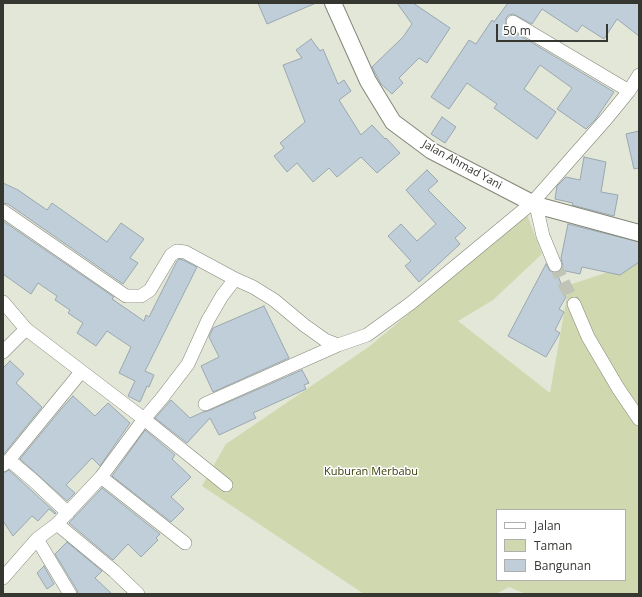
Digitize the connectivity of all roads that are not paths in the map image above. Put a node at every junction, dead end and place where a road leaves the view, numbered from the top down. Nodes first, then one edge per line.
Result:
1 (333, 3) edge
2 (513, 22) dead end
3 (639, 75) edge
4 (629, 91) junction
5 (534, 204) junction
6 (3, 211) edge
7 (639, 233) edge
8 (555, 264) tunnel mouth
9 (235, 279) junction
10 (3, 302) edge
11 (574, 304) tunnel mouth
12 (26, 329) junction
13 (338, 346) junction
14 (3, 352) edge
15 (81, 372) junction
16 (204, 404) dead end
17 (639, 419) edge
18 (144, 420) junction
19 (6, 462) edge
20 (102, 477) junction
21 (226, 485) dead end
22 (68, 513) junction
23 (58, 524) junction
24 (37, 538) junction
25 (185, 543) dead end
26 (3, 578) edge
27 (70, 594) edge
28 (138, 594) edge

1 - 5 street, Jalan Ahmad Yani
2 - 4 street
3 - 4 street
4 - 5 street
5 - 7 street, Jalan Ahmad Yani
5 - 8 street
5 - 13 street
6 - 9 street
9 - 13 street
9 - 18 street
10 - 12 street
11 - 17 street
12 - 14 street
12 - 15 street
13 - 16 street
15 - 18 street
15 - 19 street
18 - 20 street
18 - 21 street
19 - 22 street
20 - 22 street
20 - 25 street
22 - 23 street
23 - 24 street
23 - 28 street
24 - 26 street
24 - 27 street

